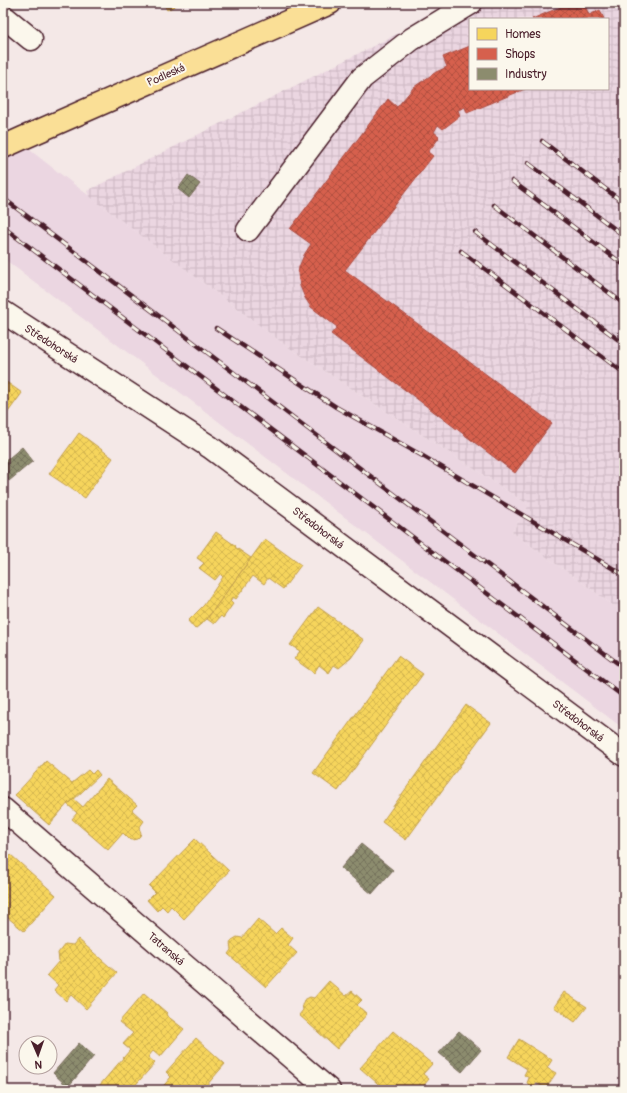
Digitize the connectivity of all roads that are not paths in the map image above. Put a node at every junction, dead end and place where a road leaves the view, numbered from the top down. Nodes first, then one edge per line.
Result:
1 (330, 3) edge
2 (471, 3) edge
3 (3, 16) edge
4 (30, 39) dead end
5 (3, 147) edge
6 (248, 230) dead end
7 (3, 312) edge
8 (624, 755) edge
9 (3, 809) edge
10 (329, 1090) edge

1 - 5 main road, Podleská
2 - 6 street
3 - 4 street
7 - 8 street, Středohorská
9 - 10 street, Tatranská

